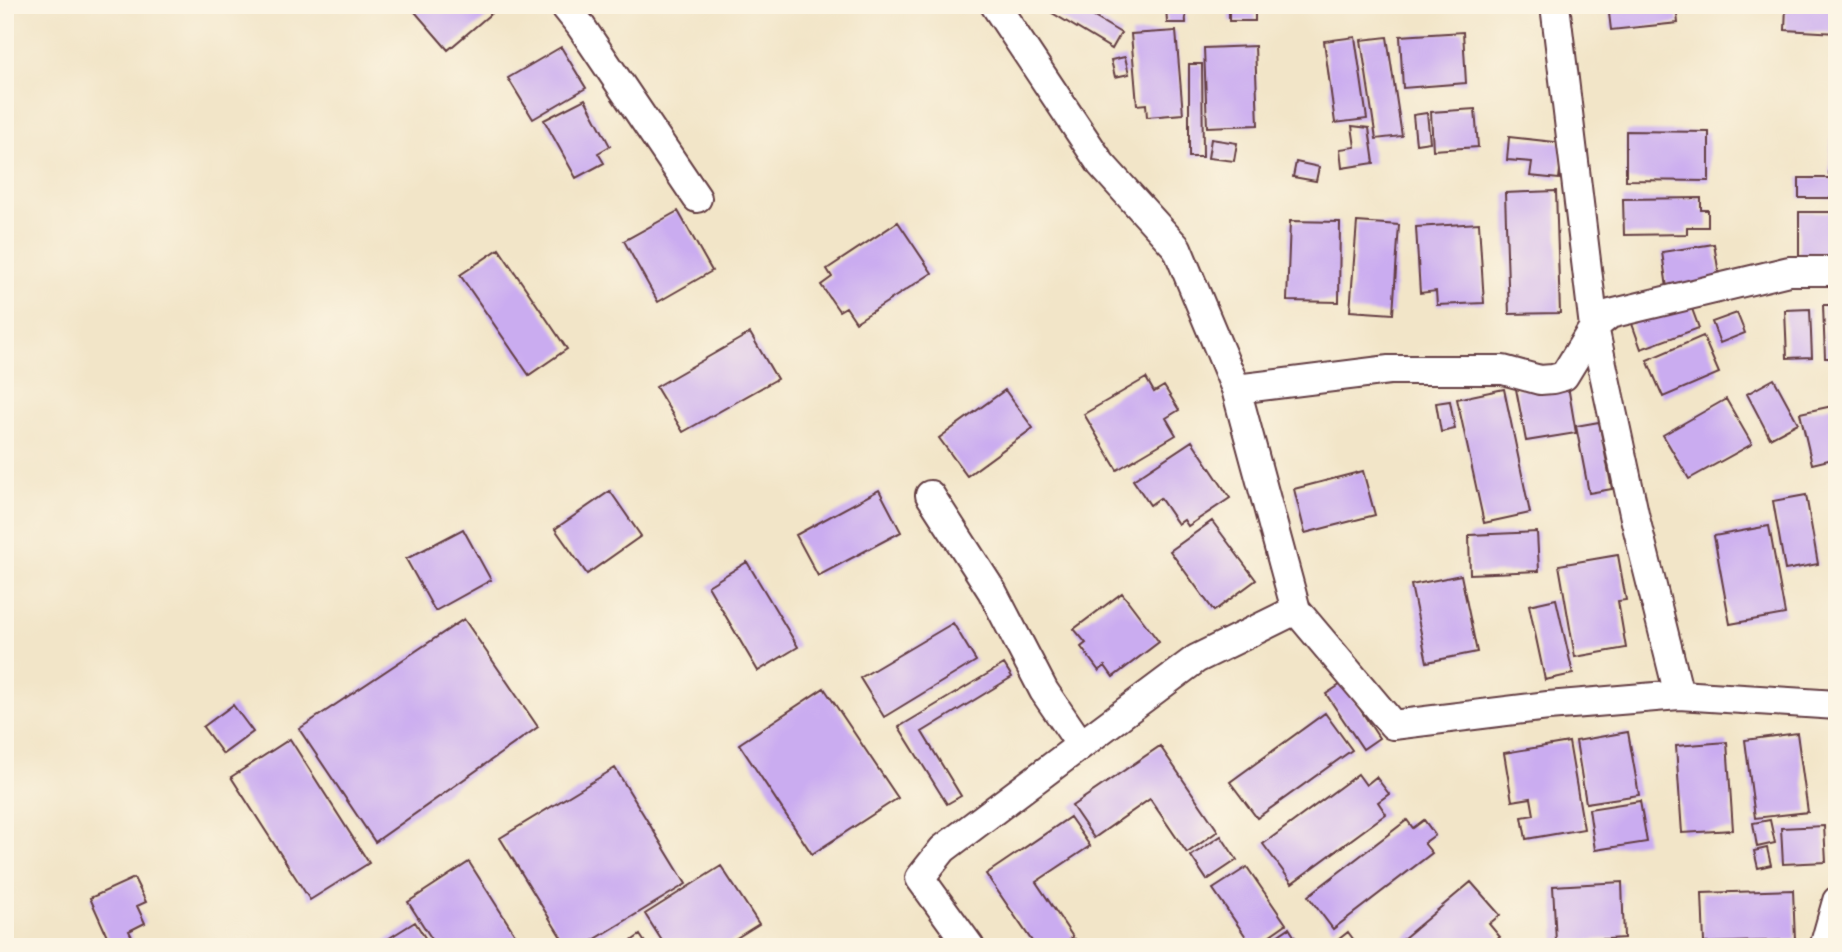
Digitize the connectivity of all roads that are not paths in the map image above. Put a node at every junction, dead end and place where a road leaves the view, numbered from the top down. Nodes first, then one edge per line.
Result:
1 (564, 5) edge
2 (995, 5) edge
3 (1555, 5) edge
4 (697, 198) dead end
5 (1837, 271) edge
6 (1594, 327) junction
7 (1237, 389) junction
8 (930, 495) dead end
9 (1296, 610) junction
10 (1679, 695) junction
11 (1837, 705) edge
12 (1081, 745) junction
13 (1837, 901) edge
14 (970, 947) edge
15 (1824, 947) edge

1 - 4 street
2 - 7 street
3 - 6 street
5 - 6 street
6 - 7 street
6 - 10 street
7 - 9 street
8 - 12 street
9 - 10 street
9 - 12 street
10 - 11 street
12 - 14 street
13 - 15 street

